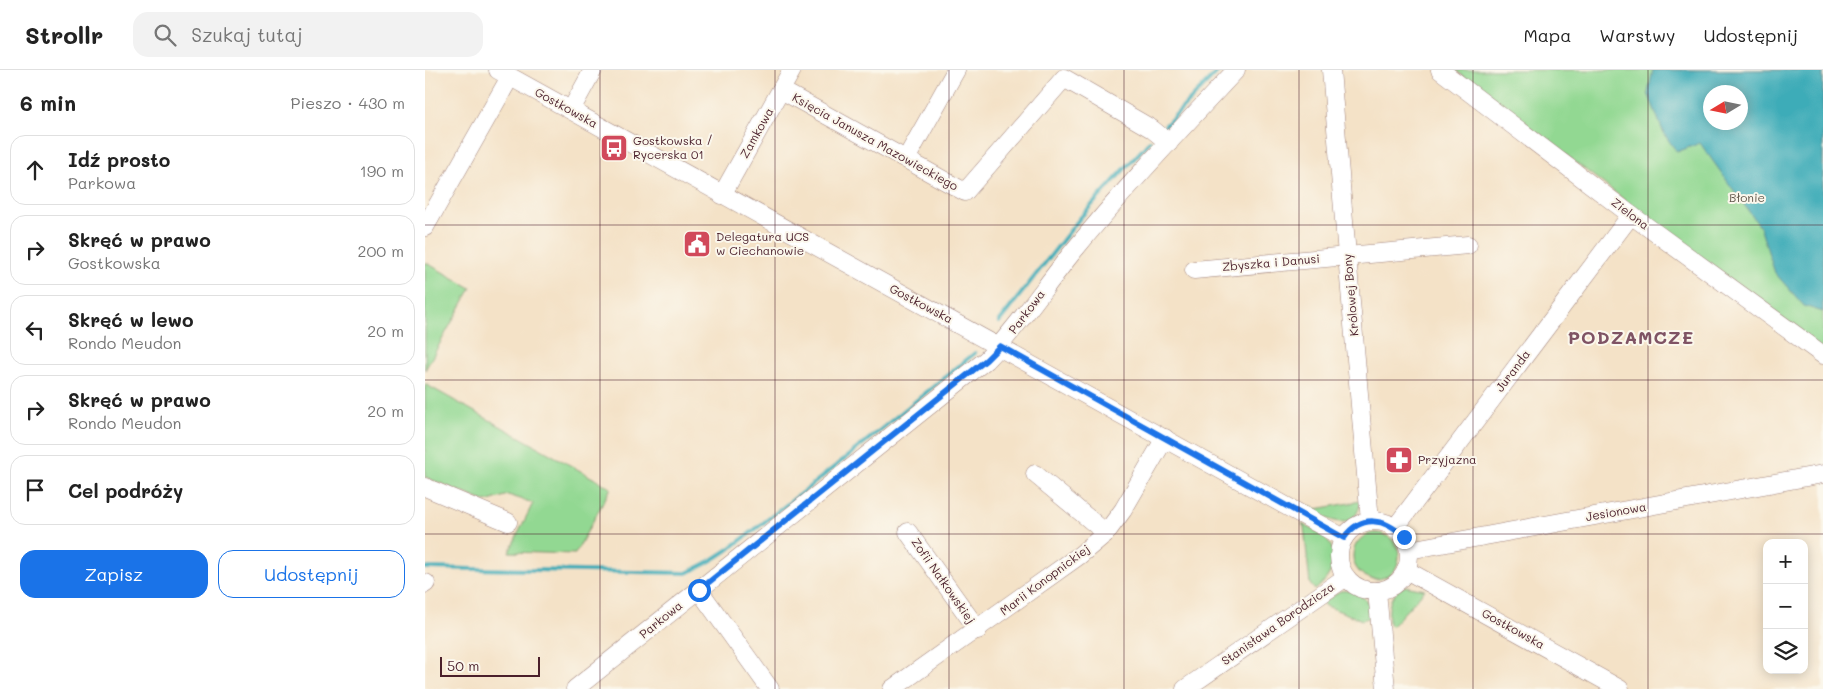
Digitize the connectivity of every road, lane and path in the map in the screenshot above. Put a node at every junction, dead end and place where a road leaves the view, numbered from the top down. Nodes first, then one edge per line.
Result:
1 (593, 70) edge
2 (792, 70) edge
3 (955, 70) edge
4 (1236, 70) edge
5 (1331, 70) edge
6 (1440, 70) edge
7 (504, 73) edge
8 (781, 90) junction
9 (571, 110) junction
10 (1169, 142) junction
11 (907, 159) junction
12 (723, 195) junction
13 (1631, 215) junction
14 (425, 227) edge
15 (1468, 245) dead end
16 (1348, 256) junction
17 (1194, 270) dead end
18 (1000, 346) junction
19 (1823, 355) edge
20 (1165, 438) junction
21 (1035, 474) dead end
22 (1823, 474) edge
23 (425, 487) edge
24 (1370, 521) junction
25 (507, 522) dead end
26 (1395, 528) junction
27 (908, 532) dead end
28 (1106, 533) junction
29 (1344, 538) junction
30 (1409, 550) junction
31 (1406, 570) junction
32 (1347, 577) junction
33 (699, 590) junction
34 (1377, 591) junction
35 (978, 630) junction
36 (575, 689) edge
37 (770, 689) edge
38 (892, 689) edge
39 (1185, 689) edge
40 (1385, 689) edge
41 (1620, 689) edge

1 - 9 street
2 - 8 street, Zamkowa
3 - 11 street
4 - 10 street, Parkowa
5 - 16 street, Królowej Bony
6 - 13 street, Zielona
7 - 9 street, Gostkowska
7 - 14 street
8 - 11 street, Księcia Janusza Mazowieckiego
8 - 12 street, Zamkowa
9 - 12 street, Gostkowska
10 - 11 street, Księcia Janusza Mazowieckiego
10 - 18 street, Parkowa
12 - 18 street, Gostkowska
13 - 19 street, Zielona
13 - 26 street, Juranda
15 - 16 street, Zbyszka i Danusi
16 - 17 street, Zbyszka i Danusi
16 - 24 street, Królowej Bony
18 - 20 street, Gostkowska
18 - 33 street, Parkowa
20 - 28 street, Marii Konopnickiej
20 - 29 street, Gostkowska
21 - 28 street
22 - 30 street, Jesionowa
23 - 25 street
24 - 26 street
24 - 29 street
26 - 30 street
27 - 35 street, Zofii Nałkowskiej
28 - 35 street, Marii Konopnickiej
29 - 32 street
30 - 31 street
31 - 34 street
31 - 41 street, Gostkowska
32 - 34 street
32 - 39 street, Stanisława Borodzicza
33 - 36 street, Parkowa
33 - 37 street
34 - 40 street
35 - 38 street, Marii Konopnickiej

